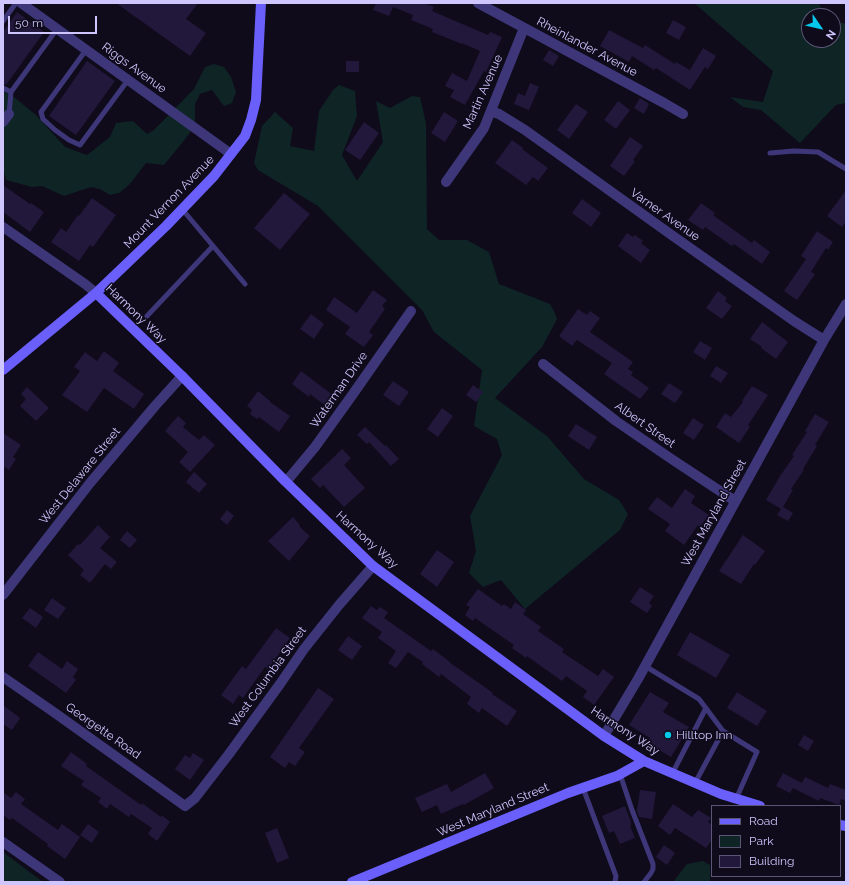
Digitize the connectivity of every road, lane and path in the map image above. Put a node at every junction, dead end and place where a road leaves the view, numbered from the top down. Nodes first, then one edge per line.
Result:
1 (21, 3) edge
2 (261, 3) edge
3 (478, 3) edge
4 (3, 21) edge
5 (524, 28) junction
6 (57, 29) junction
7 (86, 50) junction
8 (128, 80) junction
9 (3, 88) edge
10 (11, 92) junction
11 (491, 111) junction
12 (683, 114) dead end
13 (6, 118) edge
14 (770, 153) dead end
15 (231, 154) junction
16 (846, 169) edge
17 (446, 182) dead end
18 (182, 209) junction
19 (3, 228) edge
20 (213, 246) junction
21 (245, 284) dead end
22 (96, 294) junction
23 (846, 304) edge
24 (411, 311) dead end
25 (147, 316) dead end
26 (824, 340) junction
27 (543, 364) dead end
28 (3, 370) edge
29 (182, 376) junction
30 (285, 481) junction
31 (735, 501) junction
32 (373, 566) junction
33 (3, 595) edge
34 (645, 666) junction
35 (3, 677) edge
36 (706, 708) junction
37 (723, 731) junction
38 (604, 736) junction
39 (644, 761) junction
40 (620, 774) junction
41 (672, 774) junction
42 (696, 783) junction
43 (583, 788) junction
44 (736, 799) junction
45 (186, 805) joint
46 (757, 805) edge
47 (3, 842) edge
48 (60, 882) edge
49 (352, 882) edge
50 (615, 882) edge
51 (644, 882) edge

1 - 4 lane
1 - 6 street, Riggs Avenue
2 - 15 street, Mount Vernon Avenue
3 - 5 street, Rheinlander Avenue
5 - 11 street, Martin Avenue
5 - 12 street, Rheinlander Avenue
6 - 7 street, Riggs Avenue
6 - 10 lane
7 - 8 street, Riggs Avenue
7 - 8 lane
8 - 15 street, Riggs Avenue
9 - 10 lane
10 - 13 lane
11 - 17 street, Martin Avenue
11 - 26 street, Varner Avenue
14 - 16 lane
15 - 18 street, Mount Vernon Avenue
18 - 20 lane
18 - 22 street, Mount Vernon Avenue
19 - 22 street, Harmony Way
20 - 21 lane
20 - 25 lane
22 - 28 street, Mount Vernon Avenue
22 - 29 street, Harmony Way
23 - 26 street, West Maryland Street
24 - 30 street, Waterman Drive
26 - 31 street, West Maryland Street
27 - 31 street, Albert Street
29 - 30 street, Harmony Way
29 - 33 street, West Delaware Street
30 - 32 street, Harmony Way
31 - 34 street, West Maryland Street
32 - 38 street, Harmony Way
32 - 45 street, West Columbia Street
34 - 36 lane
34 - 38 street, West Maryland Street
35 - 45 street, Georgette Road
36 - 37 lane
36 - 41 lane
37 - 42 lane
37 - 44 lane
38 - 39 street, Harmony Way
39 - 40 street, West Maryland Street
39 - 41 street, Harmony Way
40 - 43 street, West Maryland Street
40 - 51 lane
41 - 42 street, Harmony Way
42 - 44 street, Harmony Way
43 - 49 street, West Maryland Street
43 - 50 lane
44 - 46 street, Harmony Way
47 - 48 street

